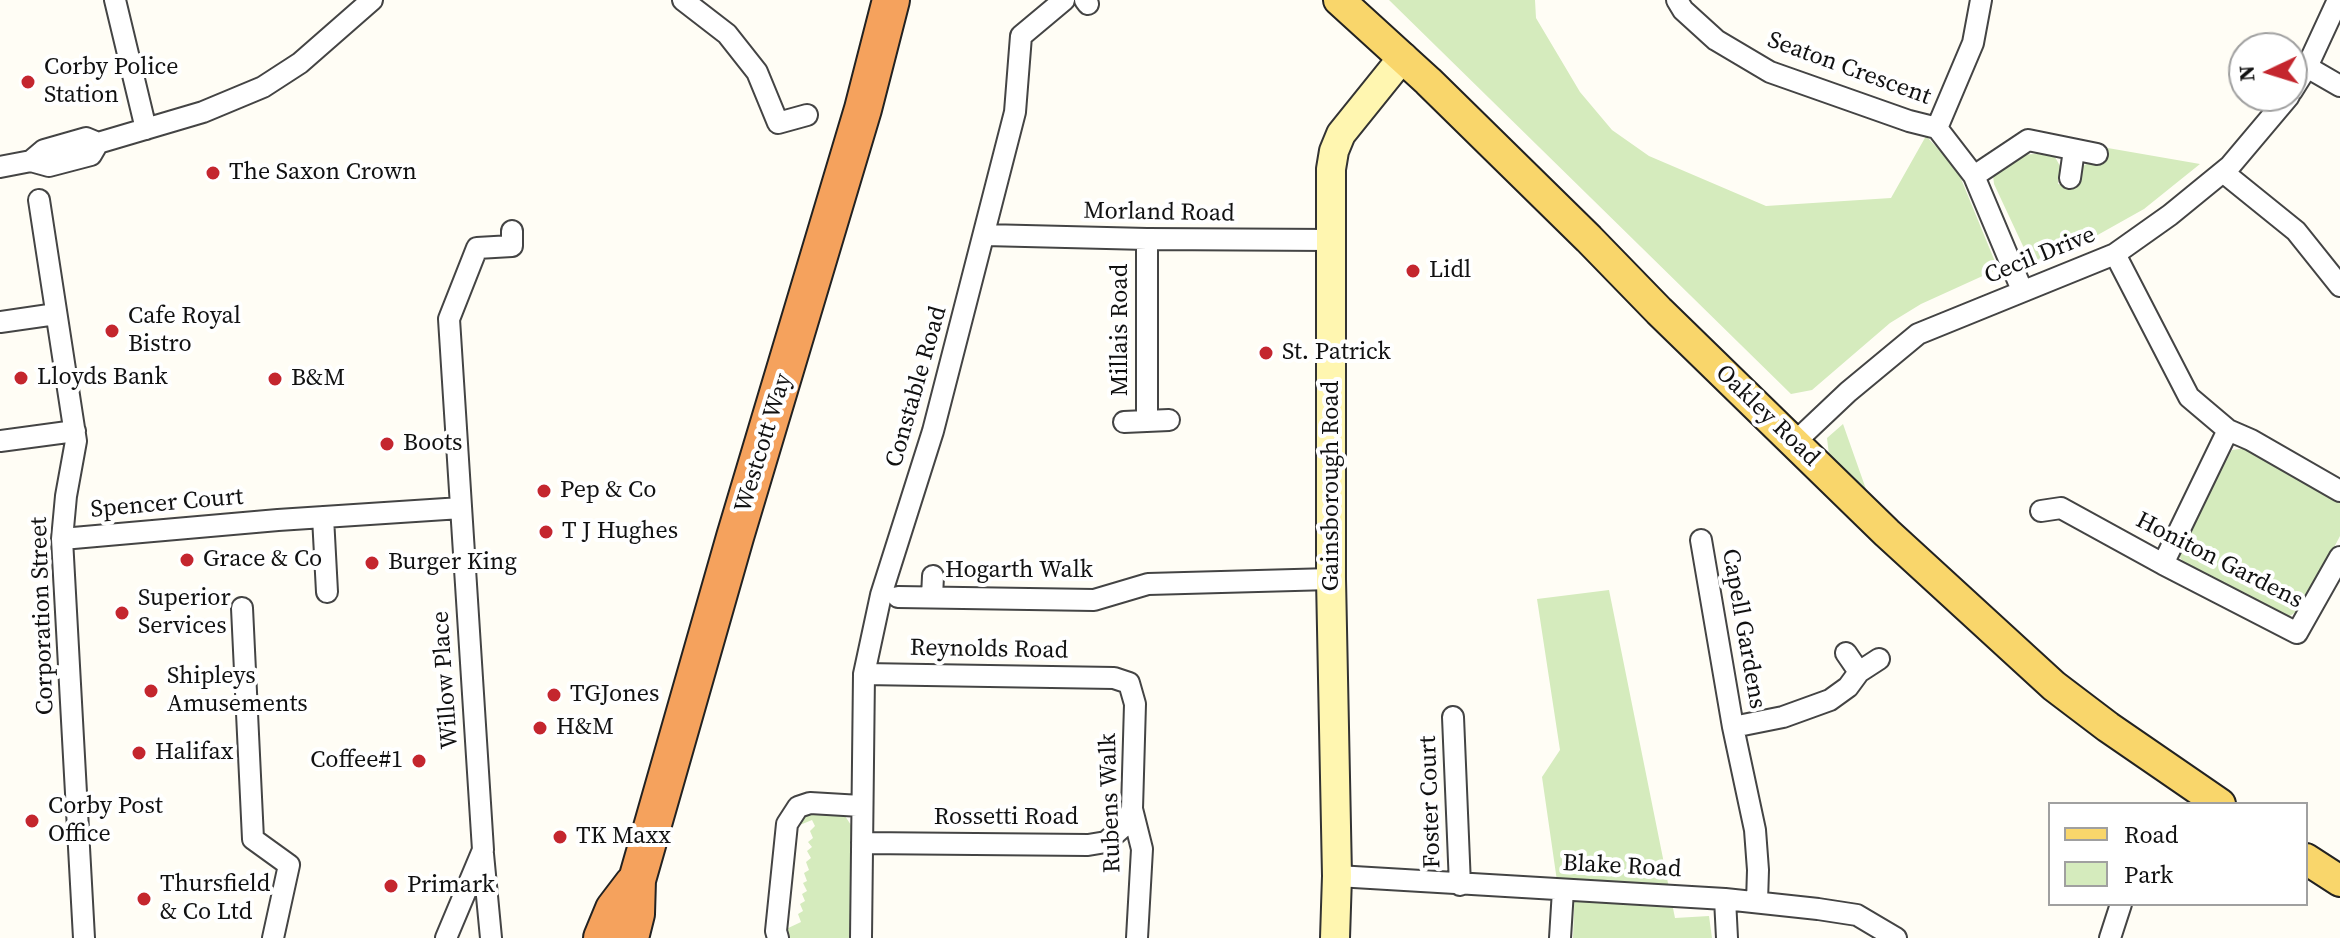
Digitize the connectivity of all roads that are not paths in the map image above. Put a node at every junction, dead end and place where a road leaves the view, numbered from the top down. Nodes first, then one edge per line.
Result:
1 (115, 0) edge
2 (372, 0) edge
3 (683, 0) edge
4 (1064, 0) edge
5 (1339, 0) edge
6 (1677, 0) edge
7 (1981, 0) edge
8 (2336, 1) edge
9 (892, 2) edge
10 (1403, 57) junction
11 (2308, 65) edge
12 (2308, 68) edge
13 (2340, 86) edge
14 (2275, 112) edge
15 (807, 115) dead end
16 (1937, 128) junction
17 (146, 129) junction
18 (2074, 150) junction
19 (2097, 154) dead end
20 (0, 167) edge
21 (2223, 172) junction
22 (1974, 176) junction
23 (2070, 178) dead end
24 (39, 200) dead end
25 (985, 235) junction
26 (504, 236) dead end
27 (1147, 239) junction
28 (1331, 240) junction
29 (2115, 254) junction
30 (2340, 286) edge
31 (2022, 290) junction
32 (56, 314) junction
33 (0, 322) edge
34 (1147, 420) junction
35 (1169, 420) dead end
36 (1124, 422) dead end
37 (2228, 430) junction
38 (75, 431) junction
39 (0, 441) edge
40 (1794, 443) junction
41 (2340, 491) edge
42 (461, 508) junction
43 (2041, 511) dead end
44 (323, 517) junction
45 (62, 539) junction
46 (1701, 540) dead end
47 (2340, 557) edge
48 (2163, 564) junction
49 (933, 576) dead end
50 (1331, 579) junction
51 (327, 592) dead end
52 (898, 597) dead end
53 (932, 597) junction
54 (242, 608) dead end
55 (1846, 653) dead end
56 (1879, 659) dead end
57 (1859, 672) junction
58 (864, 674) junction
59 (1114, 678) joint
60 (1453, 717) dead end
61 (1733, 727) junction
62 (2217, 802) edge
63 (861, 806) junction
64 (1132, 809) junction
65 (862, 843) junction
66 (483, 850) junction
67 (2308, 860) edge
68 (1337, 876) junction
69 (637, 880) junction
70 (2340, 881) edge
71 (1460, 885) junction
72 (1563, 890) junction
73 (1725, 899) junction
74 (1757, 902) junction
75 (2120, 906) edge
76 (84, 938) edge
77 (273, 938) edge
78 (446, 938) edge
79 (491, 938) edge
80 (602, 938) edge
81 (630, 938) edge
82 (778, 938) edge
83 (861, 938) edge
84 (1137, 938) edge
85 (1335, 938) edge
86 (1560, 938) edge
87 (1727, 938) edge
88 (1896, 938) edge
89 (2110, 938) edge

1 - 17 street
2 - 17 street
3 - 15 street
4 - 25 street, Constable Road
5 - 10 main road, Oakley Road
6 - 16 street, Seaton Crescent
7 - 16 street
8 - 11 street
9 - 69 highway, Westcott Way
10 - 28 street, Gainsborough Road
10 - 40 main road, Oakley Road
12 - 13 street
14 - 21 street, Cecil Drive
16 - 22 street, Seaton Crescent
17 - 20 street
18 - 19 street
18 - 22 street
18 - 23 street
21 - 29 street, Cecil Drive
21 - 30 street
22 - 31 street, Seaton Crescent
24 - 32 street, Corporation Street
25 - 27 street, Morland Road
25 - 58 street, Constable Road
26 - 42 street, Willow Place
27 - 28 street, Morland Road
27 - 34 street, Millais Road
28 - 50 street, Gainsborough Road
29 - 31 street, Cecil Drive
29 - 37 street
31 - 40 street, Cecil Drive
32 - 33 street
32 - 38 street, Corporation Street
34 - 35 street
34 - 36 street
37 - 41 street
37 - 48 street
38 - 39 street
38 - 45 street, Corporation Street
40 - 62 main road, Oakley Road
42 - 44 street, Spencer Court
42 - 66 street, Willow Place
43 - 48 street, Honiton Gardens
44 - 45 street, Spencer Court
44 - 51 street
45 - 76 street, Corporation Street
46 - 61 street, Capell Gardens
47 - 48 street, Honiton Gardens
49 - 53 street
50 - 53 street, Hogarth Walk
50 - 68 street, Gainsborough Road
52 - 53 street, Hogarth Walk
54 - 77 street
55 - 57 street
56 - 57 street, Capell Gardens
57 - 61 street, Capell Gardens
58 - 59 street, Reynolds Road
58 - 63 street, Constable Road
59 - 64 street, Rubens Walk
60 - 71 street, Foster Court
61 - 74 street, Capell Gardens
63 - 65 street, Constable Road
63 - 82 street
64 - 65 street, Rossetti Road
64 - 84 street, Rubens Walk
65 - 83 street, Constable Road
66 - 78 street, Willow Place
66 - 79 street, Willow Place
67 - 70 main road
68 - 71 street, Blake Road
68 - 85 street, Gainsborough Road
69 - 80 highway, Westcott Way
69 - 81 highway, Westcott Way
71 - 72 street, Blake Road
72 - 73 street, Blake Road
72 - 86 street
73 - 74 street, Blake Road
73 - 87 street
74 - 88 street, Blake Road
75 - 89 street

